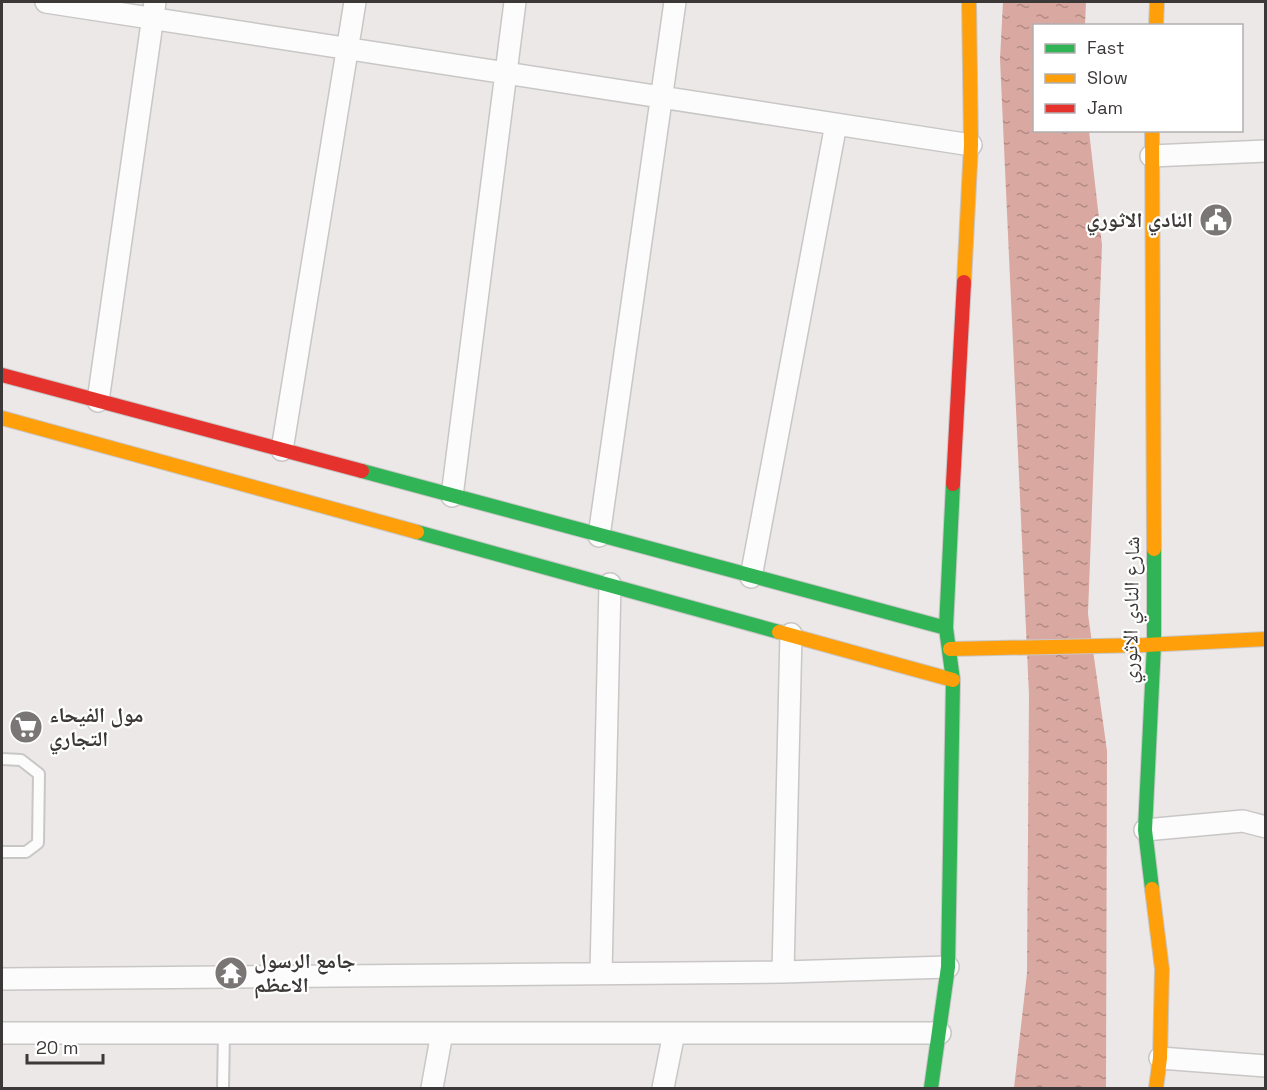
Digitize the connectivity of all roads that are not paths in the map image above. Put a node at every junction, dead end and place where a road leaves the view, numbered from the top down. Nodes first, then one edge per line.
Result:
1 (46, 2) edge
2 (355, 2) edge
3 (515, 2) edge
4 (675, 2) edge
5 (969, 2) edge
6 (1157, 2) edge
7 (154, 10) edge
8 (1156, 24) edge
9 (348, 48) junction
10 (505, 72) junction
11 (661, 97) junction
12 (836, 124) junction
13 (1152, 132) edge
14 (970, 145) junction
15 (1266, 151) edge
16 (1151, 156) junction
17 (2, 375) edge
18 (98, 401) junction
19 (2, 418) edge
20 (282, 450) junction
21 (452, 496) junction
22 (599, 536) junction
23 (751, 577) junction
24 (610, 584) junction
25 (946, 628) junction
26 (790, 634) junction
27 (1266, 639) edge
28 (1150, 644) junction
29 (950, 650) junction
30 (953, 680) junction
31 (2, 759) edge
32 (1266, 827) edge
33 (1145, 830) junction
34 (2, 852) edge
35 (948, 967) junction
36 (783, 972) junction
37 (601, 973) junction
38 (2, 979) edge
39 (2, 1033) edge
40 (224, 1033) junction
41 (442, 1033) junction
42 (674, 1033) junction
43 (940, 1033) junction
44 (1160, 1058) junction
45 (1266, 1066) edge
46 (223, 1089) edge
47 (432, 1089) edge
48 (663, 1089) edge
49 (932, 1089) edge
50 (1156, 1089) edge

1 - 7 street
2 - 9 street
3 - 10 street
4 - 11 street
5 - 14 street
6 - 8 street
7 - 9 street
7 - 18 street
9 - 10 street
9 - 20 street
10 - 11 street
10 - 21 street
11 - 12 street
11 - 22 street
12 - 14 street
12 - 23 street
13 - 16 street, شارع النادي الاثوري
14 - 25 street
15 - 16 street
16 - 28 street, شارع النادي الاثوري
17 - 18 street
18 - 20 street
19 - 24 street
20 - 21 street
21 - 22 street
22 - 23 street
23 - 25 street
24 - 26 street
24 - 37 street
25 - 29 street
26 - 30 street
26 - 36 street
27 - 28 street
28 - 29 street
28 - 33 street, شارع النادي الاثوري
29 - 30 street
30 - 35 street
31 - 34 lane
32 - 33 street
33 - 44 street, شارع النادي الاثوري
35 - 36 street
35 - 43 street
36 - 37 street
37 - 38 street
39 - 40 street
40 - 41 street
40 - 46 lane
41 - 42 street
41 - 47 street
42 - 43 street
42 - 48 street
43 - 49 street
44 - 45 street
44 - 50 street, شارع النادي الاثوري

